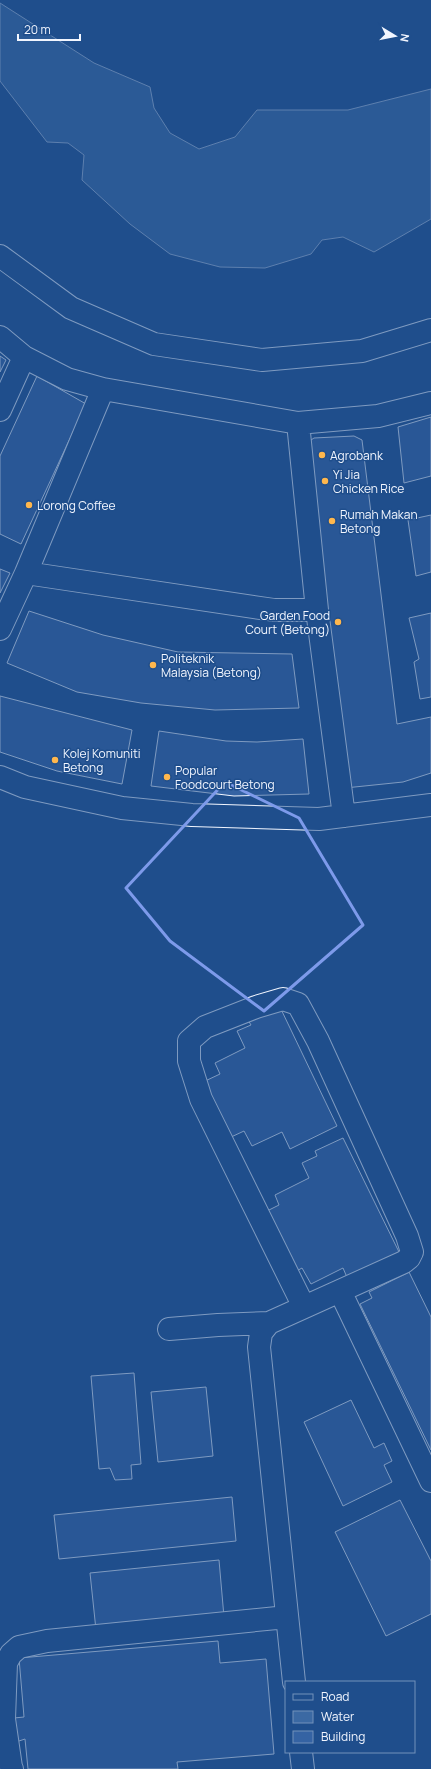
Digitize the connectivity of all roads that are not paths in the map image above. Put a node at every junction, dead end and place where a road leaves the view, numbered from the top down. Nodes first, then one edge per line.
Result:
1 (0, 256) edge
2 (431, 330) edge
3 (0, 337) edge
4 (24, 357) junction
5 (103, 389) junction
6 (431, 403) edge
7 (0, 410) edge
8 (298, 423) junction
9 (26, 573) junction
10 (316, 610) junction
11 (0, 629) edge
12 (0, 777) edge
13 (431, 805) edge
14 (344, 816) junction
15 (340, 1291) junction
16 (304, 1307) junction
17 (269, 1323) junction
18 (169, 1329) dead end
19 (431, 1481) edge
20 (287, 1617) junction
21 (294, 1681) edge
22 (301, 1753) edge
23 (12, 1769) edge
24 (303, 1769) edge

1 - 2 street
3 - 4 street
4 - 5 street
4 - 7 street
5 - 8 street
5 - 9 street
6 - 8 street
8 - 10 street
9 - 10 street
9 - 11 street
10 - 14 street
12 - 14 street
13 - 14 street
15 - 16 street
15 - 16 street
15 - 19 street
16 - 17 street
17 - 18 street
17 - 20 street
20 - 21 street
20 - 23 street
22 - 24 street

